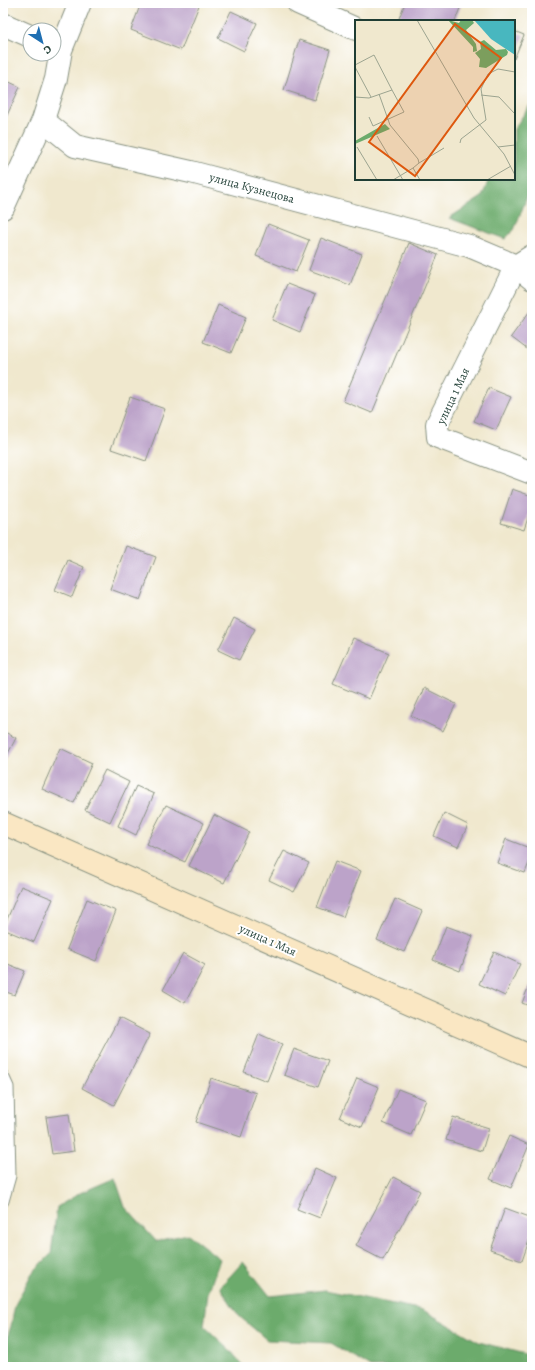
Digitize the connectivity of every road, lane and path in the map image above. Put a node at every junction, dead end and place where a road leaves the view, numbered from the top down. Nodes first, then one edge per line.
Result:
1 (80, 3) edge
2 (298, 3) edge
3 (3, 24) edge
4 (355, 29) edge
5 (22, 32) edge
6 (62, 40) edge
7 (57, 62) edge
8 (42, 120) junction
9 (3, 208) edge
10 (527, 267) edge
11 (532, 473) edge
12 (3, 824) edge
13 (532, 1057) edge
14 (3, 1076) edge
15 (3, 1201) edge

1 - 6 street
2 - 4 street
3 - 5 street
7 - 8 street
8 - 9 street
8 - 10 street, улица Кузнецова
10 - 11 street, улица 1 Мая
12 - 13 street, улица 1 Мая
14 - 15 lane

